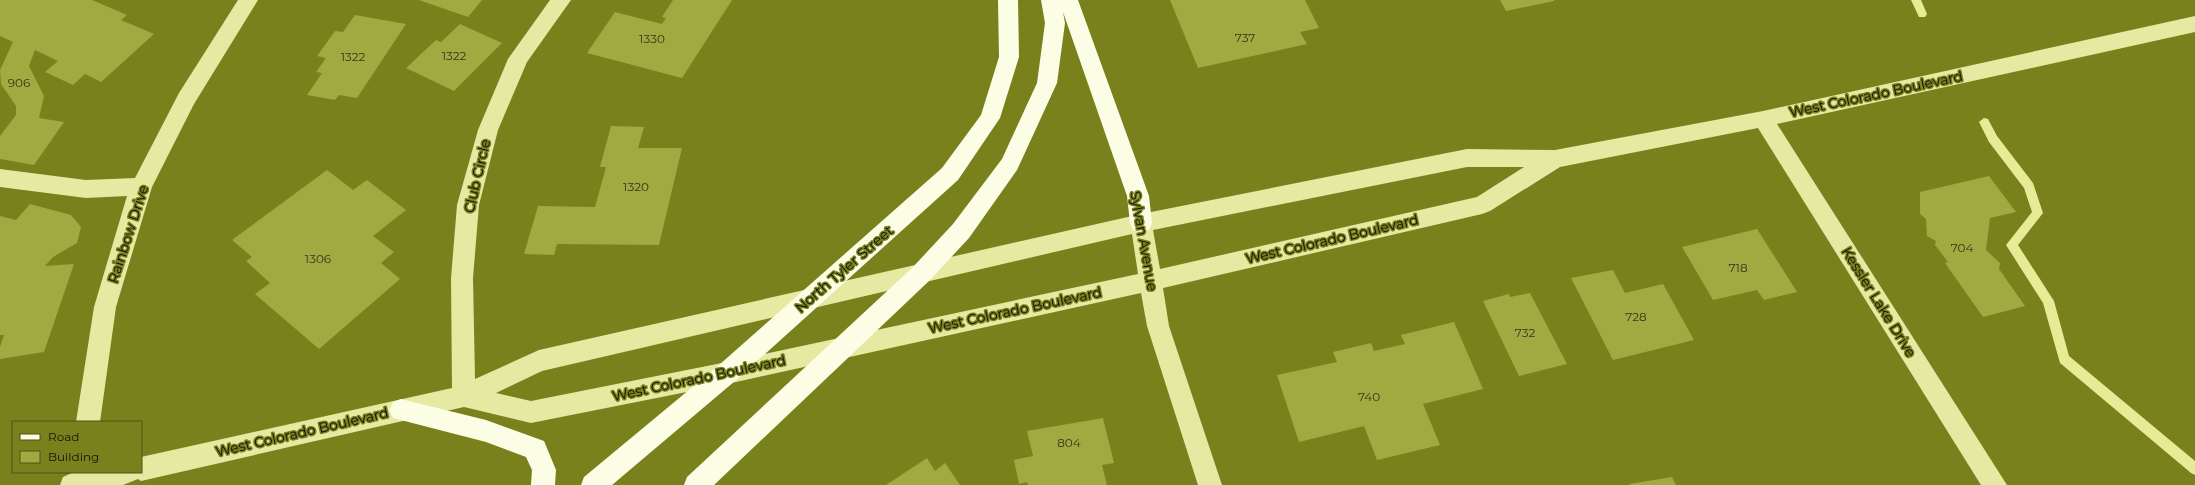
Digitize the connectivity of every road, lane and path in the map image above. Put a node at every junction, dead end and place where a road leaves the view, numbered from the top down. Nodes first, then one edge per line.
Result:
1 (248, 0) edge
2 (561, 0) edge
3 (1008, 0) edge
4 (1051, 0) edge
5 (1068, 0) edge
6 (2195, 24) edge
7 (1763, 119) junction
8 (1555, 159) junction
9 (0, 178) edge
10 (141, 187) junction
11 (1141, 223) junction
12 (921, 274) junction
13 (1151, 281) junction
14 (806, 301) junction
15 (842, 347) junction
16 (727, 372) junction
17 (464, 396) junction
18 (401, 410) junction
19 (88, 421) edge
20 (142, 469) edge
21 (123, 473) edge
22 (78, 481) edge
23 (543, 485) edge
24 (593, 485) edge
25 (696, 485) edge
26 (1210, 485) edge
27 (1995, 485) edge

1 - 10 street, Rainbow Drive
2 - 17 street, Club Circle
3 - 14 main road, North Tyler Street
4 - 12 main road
5 - 11 main road, Sylvan Avenue
6 - 7 street, West Colorado Boulevard
7 - 8 street, West Colorado Boulevard
7 - 27 street, Kessler Lake Drive
8 - 11 street, West Colorado Boulevard
8 - 13 street, West Colorado Boulevard
9 - 10 street
10 - 19 street, Rainbow Drive
11 - 12 street, West Colorado Boulevard
11 - 13 street, Sylvan Avenue
12 - 14 street, West Colorado Boulevard
12 - 15 main road
13 - 15 street, West Colorado Boulevard
13 - 26 street, Sylvan Avenue
14 - 16 main road, North Tyler Street
14 - 17 street, West Colorado Boulevard
15 - 16 street, West Colorado Boulevard
15 - 25 main road
16 - 17 street, West Colorado Boulevard
16 - 24 main road, North Tyler Street
17 - 18 street, West Colorado Boulevard
18 - 20 street, West Colorado Boulevard
18 - 23 main road
21 - 22 street

